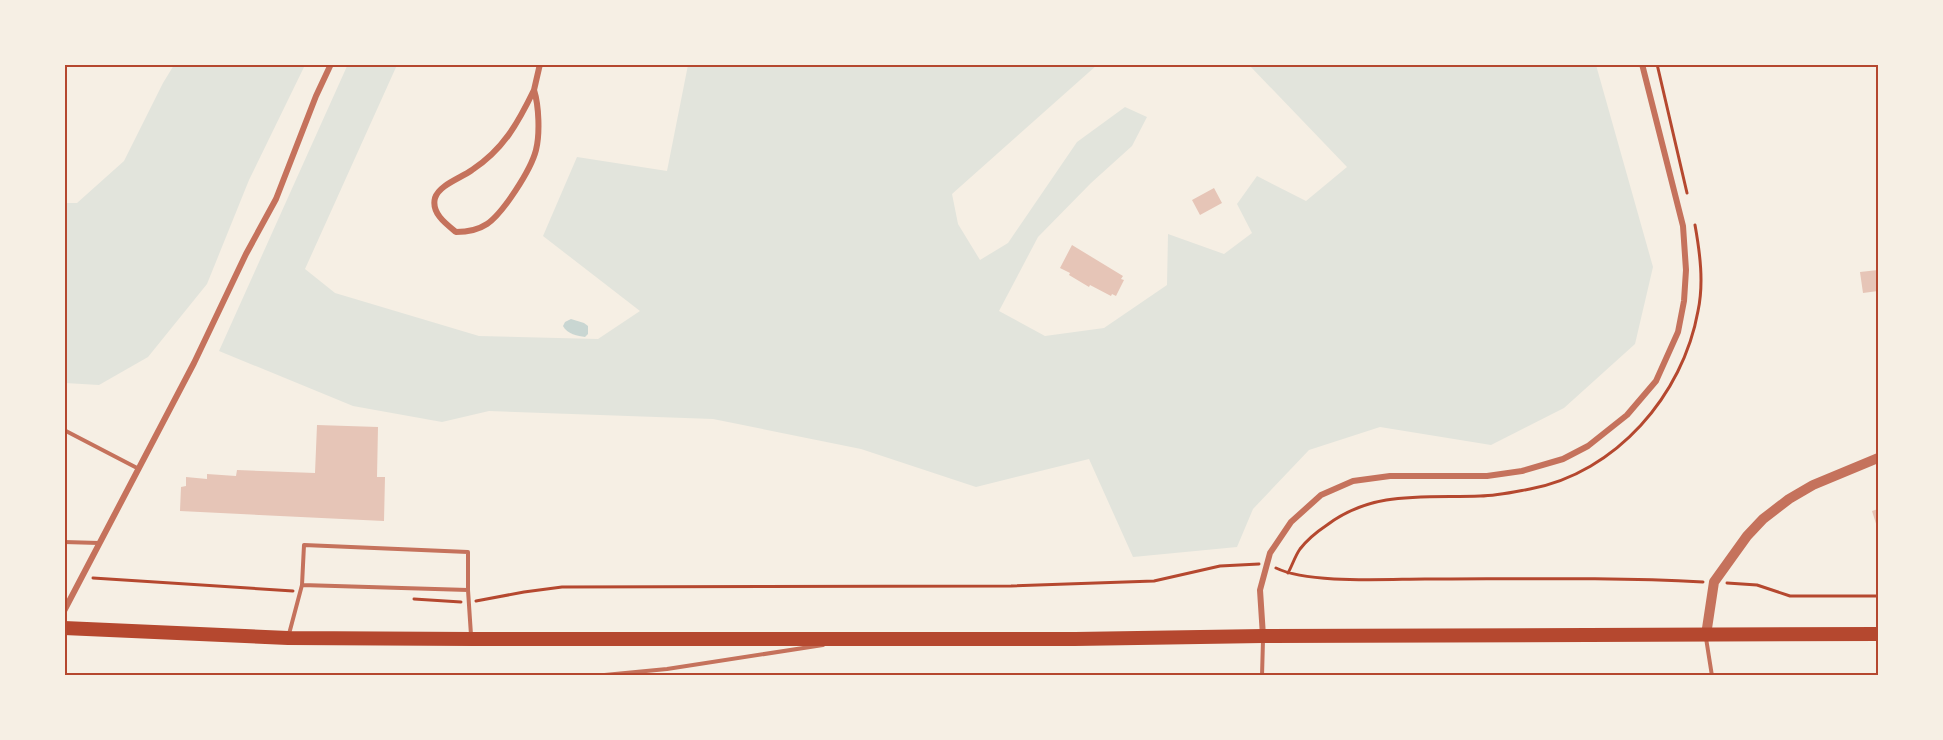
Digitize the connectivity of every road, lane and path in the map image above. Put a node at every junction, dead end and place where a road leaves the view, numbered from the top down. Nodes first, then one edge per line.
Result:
1 (331, 64) edge
2 (540, 64) edge
3 (1642, 64) edge
4 (1657, 64) edge
5 (534, 90) junction
6 (1688, 197) dead end
7 (1693, 217) dead end
8 (64, 430) edge
9 (1878, 458) edge
10 (138, 469) junction
11 (64, 542) edge
12 (100, 543) junction
13 (1267, 563) junction
14 (1287, 573) junction
15 (82, 577) junction
16 (1714, 582) junction
17 (302, 585) junction
18 (468, 590) junction
19 (300, 592) junction
20 (1878, 596) edge
21 (413, 599) dead end
22 (469, 603) junction
23 (64, 611) edge
24 (64, 628) edge
25 (1878, 634) edge
26 (1706, 635) junction
27 (1263, 636) junction
28 (288, 638) junction
29 (472, 639) junction
30 (862, 639) junction
31 (594, 675) edge
32 (1262, 675) edge
33 (1712, 675) edge

1 - 10 street
2 - 5 street
3 - 13 street
4 - 6 path
5 - 5 street
7 - 14 path
8 - 10 lane
9 - 16 street
10 - 12 street
11 - 12 lane
12 - 15 street
13 - 14 path
13 - 22 path
13 - 27 street
14 - 16 path
15 - 19 path
15 - 23 street
16 - 20 path
16 - 26 street
17 - 18 lane
17 - 18 lane
17 - 19 lane
18 - 22 lane
19 - 28 lane
21 - 22 path
22 - 29 lane
24 - 28 main road
25 - 26 main road
26 - 27 main road
26 - 33 lane
27 - 30 main road
27 - 32 lane
28 - 29 main road
29 - 30 main road
30 - 31 lane

